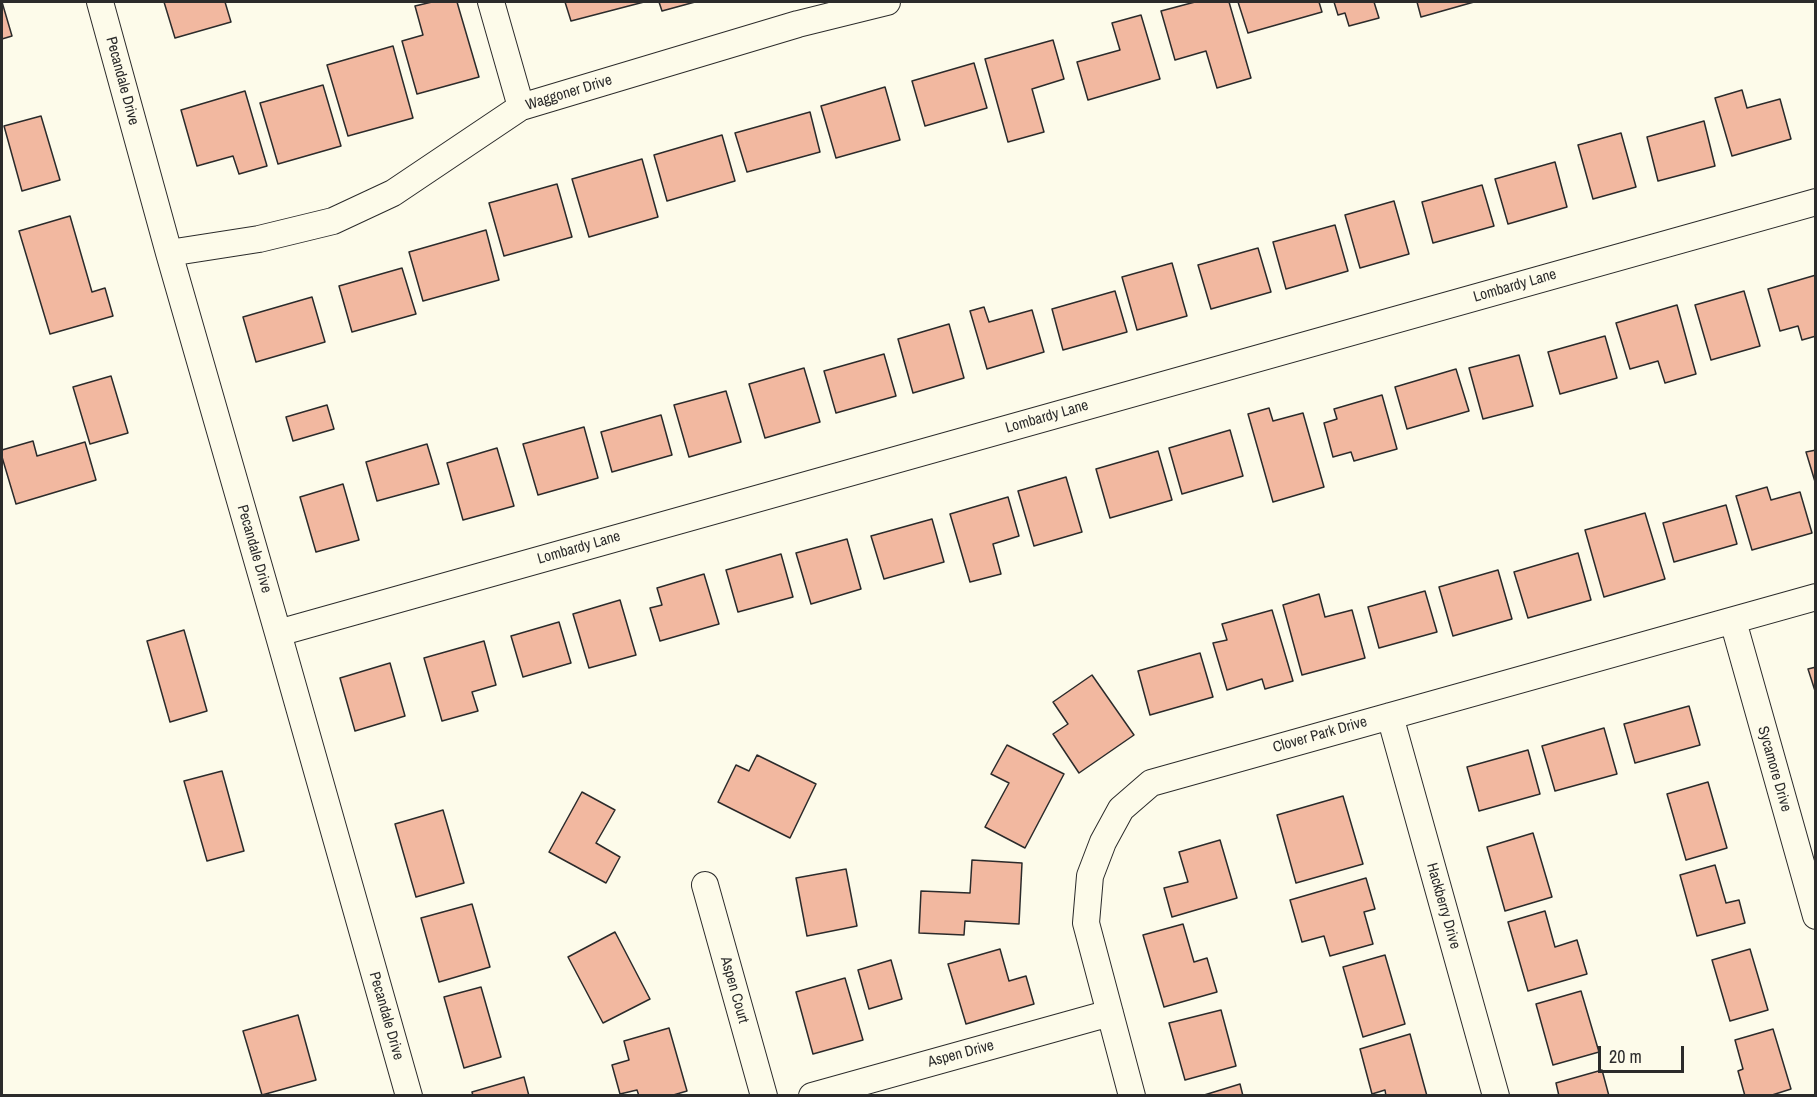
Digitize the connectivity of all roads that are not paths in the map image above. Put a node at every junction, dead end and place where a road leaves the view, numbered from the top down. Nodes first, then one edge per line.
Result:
1 (100, 2) edge
2 (491, 2) edge
3 (887, 2) edge
4 (521, 107) junction
5 (1815, 202) edge
6 (168, 253) junction
7 (1815, 597) edge
8 (1733, 621) junction
9 (278, 633) junction
10 (1390, 716) junction
11 (705, 885) dead end
12 (1815, 916) edge
13 (1110, 1013) junction
14 (409, 1095) edge
15 (764, 1095) edge
16 (812, 1095) edge
17 (1132, 1095) edge
18 (1496, 1095) edge

1 - 6 street, Pecandale Drive
2 - 4 street
3 - 4 street, Waggoner Drive
4 - 6 street, Waggoner Drive
5 - 9 street, Lombardy Lane
6 - 9 street, Pecandale Drive
7 - 8 street, Clover Park Drive
8 - 10 street, Clover Park Drive
8 - 12 street, Sycamore Drive
9 - 14 street, Pecandale Drive
10 - 13 street, Clover Park Drive
10 - 18 street, Hackberry Drive
11 - 15 street, Aspen Court
13 - 16 street, Aspen Drive
13 - 17 street, Clover Park Drive

